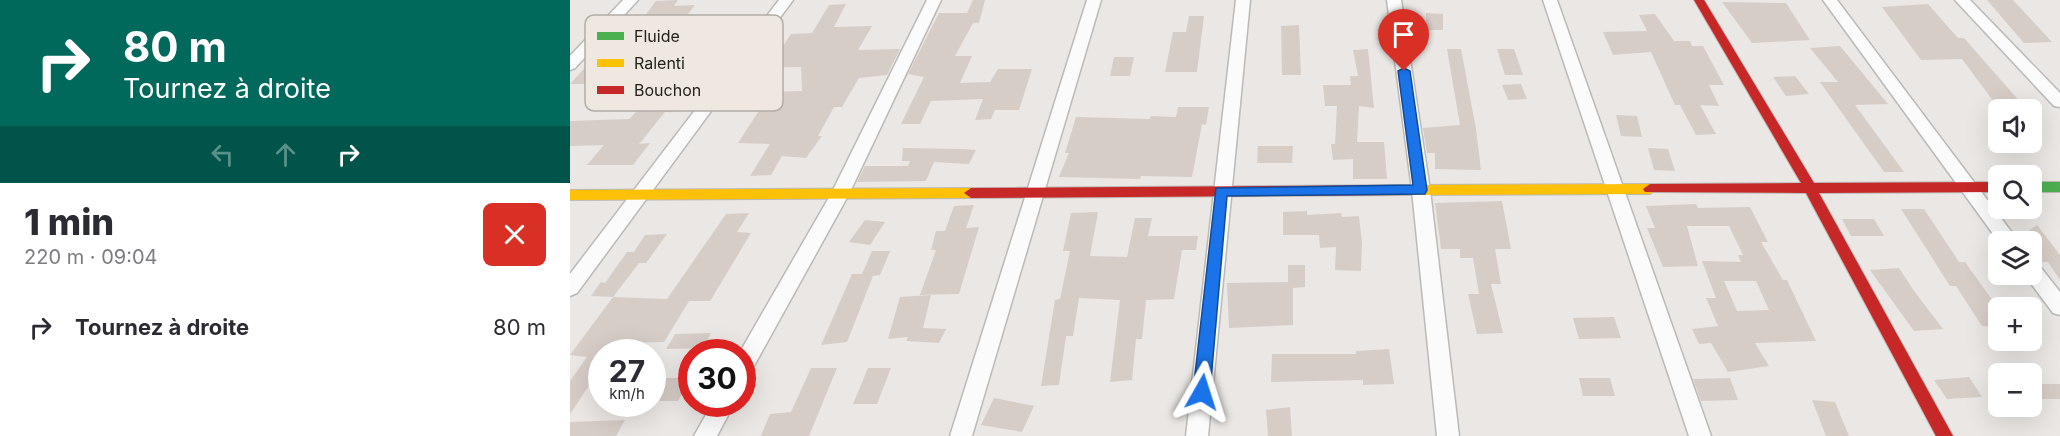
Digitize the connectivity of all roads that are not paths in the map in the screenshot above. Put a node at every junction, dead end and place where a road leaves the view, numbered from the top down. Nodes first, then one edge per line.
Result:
1 (631, 0) edge
2 (786, 0) edge
3 (934, 0) edge
4 (1094, 0) edge
5 (1243, 0) edge
6 (1394, 0) edge
7 (1550, 0) edge
8 (1699, 0) edge
9 (1830, 0) edge
10 (1962, 0) edge
11 (617, 15) edge
12 (775, 15) edge
13 (585, 49) edge
14 (570, 65) edge
15 (2060, 102) edge
16 (702, 111) edge
17 (1968, 187) junction
18 (1988, 187) edge
19 (2042, 187) edge
20 (2060, 187) edge
21 (1810, 188) junction
22 (1615, 189) junction
23 (1421, 190) junction
24 (1221, 191) junction
25 (1037, 192) junction
26 (840, 194) junction
27 (570, 195) edge
28 (639, 195) junction
29 (2002, 231) edge
30 (2042, 283) edge
31 (570, 288) edge
32 (2060, 307) edge
33 (756, 344) edge
34 (716, 417) edge
35 (705, 436) edge
36 (961, 436) edge
37 (1197, 436) edge
38 (1448, 436) edge
39 (1700, 436) edge
40 (1946, 436) edge

1 - 11 street
2 - 12 street
3 - 26 street
4 - 25 street
5 - 24 street
6 - 23 street
7 - 22 street
8 - 21 street
9 - 17 street
10 - 15 street
13 - 14 street
16 - 28 street
17 - 18 street
17 - 21 street
17 - 29 street
19 - 20 street
21 - 22 street
21 - 40 street
22 - 23 street
22 - 39 street
23 - 24 street
23 - 38 street
24 - 25 street
24 - 37 street
25 - 26 street
25 - 36 street
26 - 28 street
26 - 33 street
27 - 28 street
28 - 31 street
30 - 32 street
34 - 35 street

